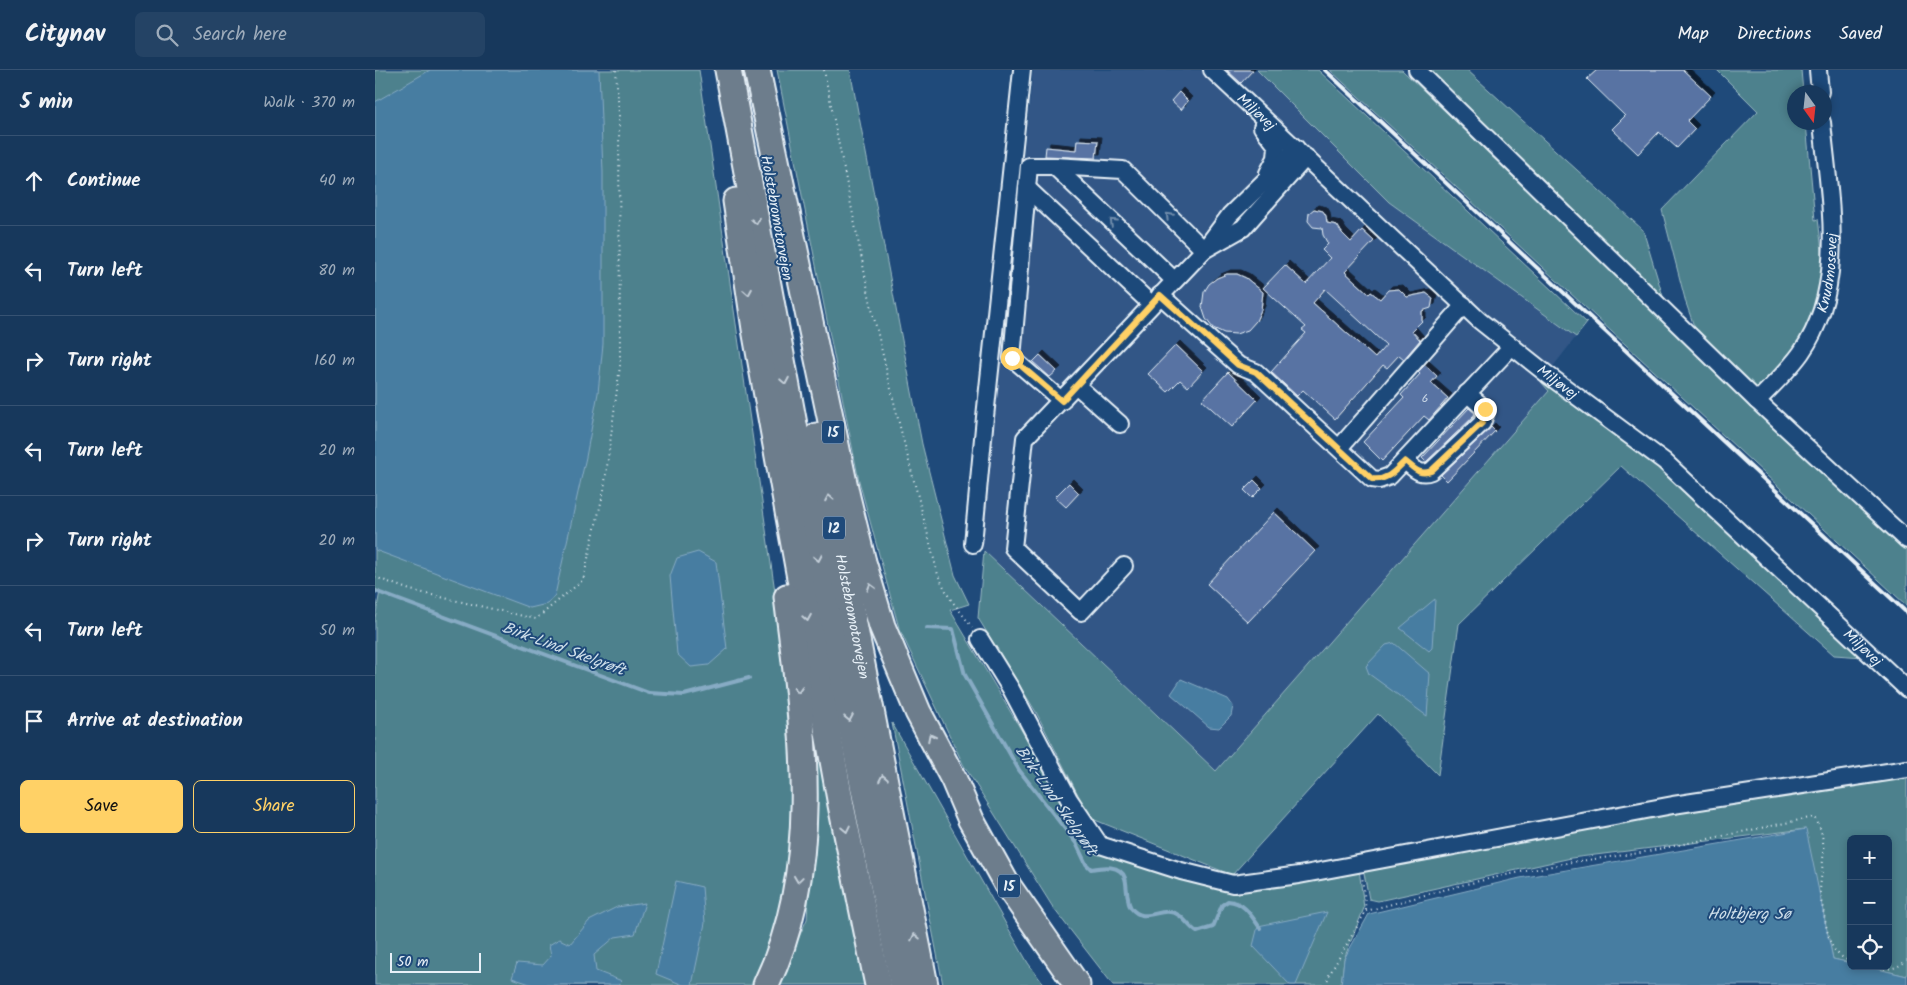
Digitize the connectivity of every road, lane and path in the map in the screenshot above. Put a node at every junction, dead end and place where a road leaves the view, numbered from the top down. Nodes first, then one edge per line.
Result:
1 (616, 70) edge
2 (718, 70) edge
3 (729, 70) edge
4 (750, 70) edge
5 (757, 70) edge
6 (824, 70) edge
7 (1022, 70) edge
8 (1208, 70) edge
9 (1212, 70) edge
10 (1417, 70) edge
11 (1818, 70) edge
12 (1819, 85) edge
13 (1824, 130) edge
14 (1301, 152) junction
15 (1054, 166) junction
16 (1261, 184) junction
17 (1027, 188) junction
18 (1203, 250) junction
19 (1174, 280) junction
20 (1156, 300) junction
21 (1464, 305) junction
22 (755, 329) junction
23 (1512, 346) junction
24 (1076, 385) junction
25 (1467, 393) junction
26 (1062, 401) junction
27 (1757, 401) junction
28 (1120, 424) dead end
29 (1339, 448) junction
30 (1405, 461) junction
31 (1907, 540) edge
32 (973, 544) dead end
33 (1124, 566) dead end
34 (375, 578) edge
35 (980, 639) joint
36 (1907, 689) edge
37 (1907, 769) edge
38 (954, 780) junction
39 (1360, 864) junction
40 (1365, 911) junction
41 (1847, 960) edge
42 (1907, 960) edge
43 (1892, 969) edge
44 (765, 985) edge
45 (879, 985) edge
46 (903, 985) edge
47 (925, 985) edge
48 (1077, 985) edge
49 (1092, 985) edge
50 (1327, 985) edge

1 - 34 path
2 -> 22 highway
3 -> 46 highway, Holstebromotorvejen / 12
47 -> 4 highway, Holstebromotorvejen / 12
38 -> 5 highway, 15
6 - 35 path
7 - 32 street
8 - 16 street
9 - 14 street, Miljøvej
10 - 27 street
11 - 12 street
13 - 27 street, Knudmosevej
14 - 16 street
14 - 18 street
14 - 21 street, Miljøvej
15 - 17 street
18 -> 15 street
19 -> 15 street
16 - 18 street
17 - 20 street
17 - 26 street
18 - 19 street
19 - 20 street
20 - 24 street
20 - 29 street
21 - 23 street, Miljøvej
21 - 29 street
22 -> 44 highway
22 -> 45 highway
23 - 25 street
23 - 36 street, Miljøvej
24 - 26 street
24 - 28 street
25 - 30 street
25 - 30 street
26 - 33 street
27 - 31 street
29 - 30 street
35 - 39 street
37 - 39 street
38 - 48 highway, 15
38 - 49 highway
39 - 40 path
40 - 41 path
40 - 50 path
42 - 43 path

